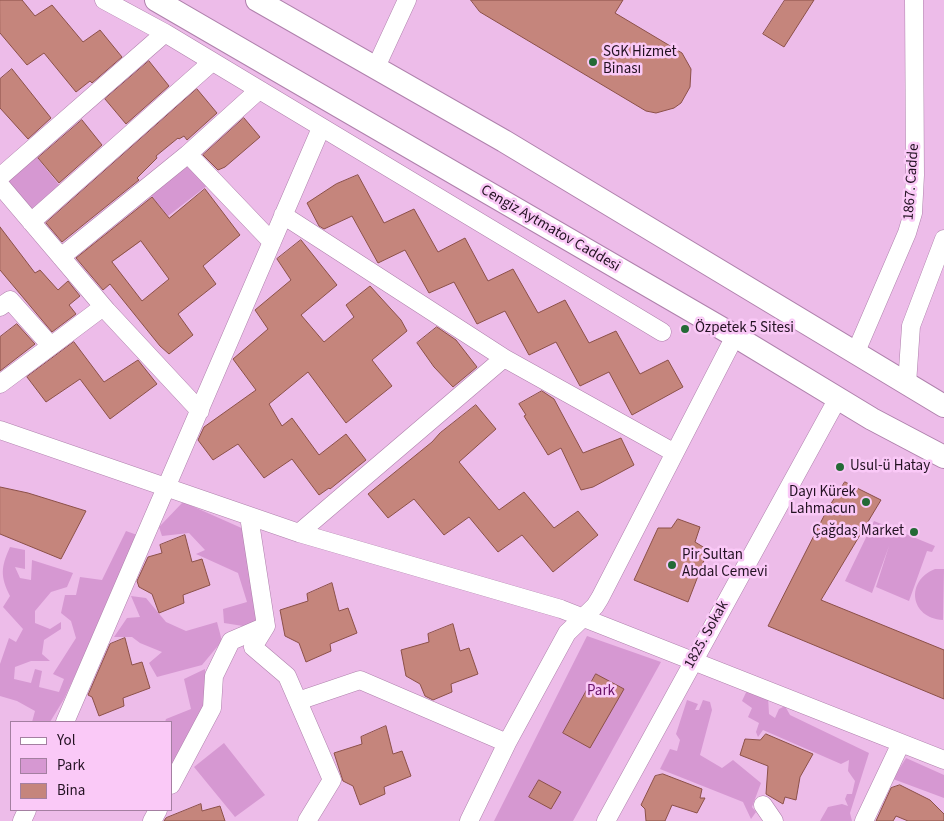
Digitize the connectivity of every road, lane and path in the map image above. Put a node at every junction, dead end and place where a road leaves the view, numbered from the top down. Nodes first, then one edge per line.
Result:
1 (104, 0) edge
2 (156, 0) edge
3 (257, 0) edge
4 (407, 0) edge
5 (914, 0) edge
6 (165, 33) junction
7 (212, 62) junction
8 (376, 67) junction
9 (259, 90) junction
10 (321, 128) junction
11 (188, 154) junction
12 (0, 177) edge
13 (0, 185) edge
14 (283, 215) junction
15 (31, 222) junction
16 (944, 239) edge
17 (272, 242) junction
18 (60, 256) junction
19 (103, 306) junction
20 (0, 307) edge
21 (662, 332) dead end
22 (735, 336) junction
23 (51, 346) junction
24 (856, 354) junction
25 (504, 358) junction
26 (0, 384) edge
27 (907, 384) junction
28 (838, 398) junction
29 (944, 406) edge
30 (200, 410) junction
31 (0, 430) edge
32 (673, 452) junction
33 (944, 457) edge
34 (167, 489) junction
35 (250, 516) junction
36 (299, 533) junction
37 (583, 617) junction
38 (266, 626) junction
39 (693, 660) junction
40 (298, 701) junction
41 (65, 721) edge
42 (901, 742) junction
43 (507, 743) junction
44 (944, 760) edge
45 (172, 783) edge
46 (763, 805) dead end
47 (307, 821) edge
48 (469, 821) edge
49 (606, 821) edge
50 (774, 821) edge
51 (864, 821) edge

1 - 6 street
2 - 22 main road, Cengiz Aytmatov Caddesi
3 - 8 main road
4 - 8 street
5 - 24 street, 1867. Cadde
6 - 7 street
6 - 12 street
7 - 9 street
7 - 15 street
8 - 24 main road
9 - 10 street
9 - 11 street
10 - 14 street
10 - 21 street
11 - 17 street
11 - 18 street
13 - 15 street
14 - 17 street
14 - 25 street
15 - 18 street
16 - 27 street
17 - 30 street
18 - 19 street
19 - 23 street
19 - 30 street
20 - 23 street
22 - 28 main road, Cengiz Aytmatov Caddesi
22 - 32 street
23 - 26 street
24 - 27 main road
25 - 32 street
25 - 36 street
27 - 29 main road
28 - 33 main road, Cengiz Aytmatov Caddesi
28 - 39 street, 1825. Sokak
30 - 34 street
31 - 34 street
32 - 37 street
34 - 35 street
34 - 41 street
35 - 36 street
35 - 38 street
36 - 37 street
37 - 39 street
37 - 43 street
38 - 40 street
38 - 45 street
39 - 42 street
39 - 49 street, 1825. Sokak
40 - 43 street
40 - 47 street
42 - 44 street
42 - 51 street
43 - 48 street
46 - 50 street

